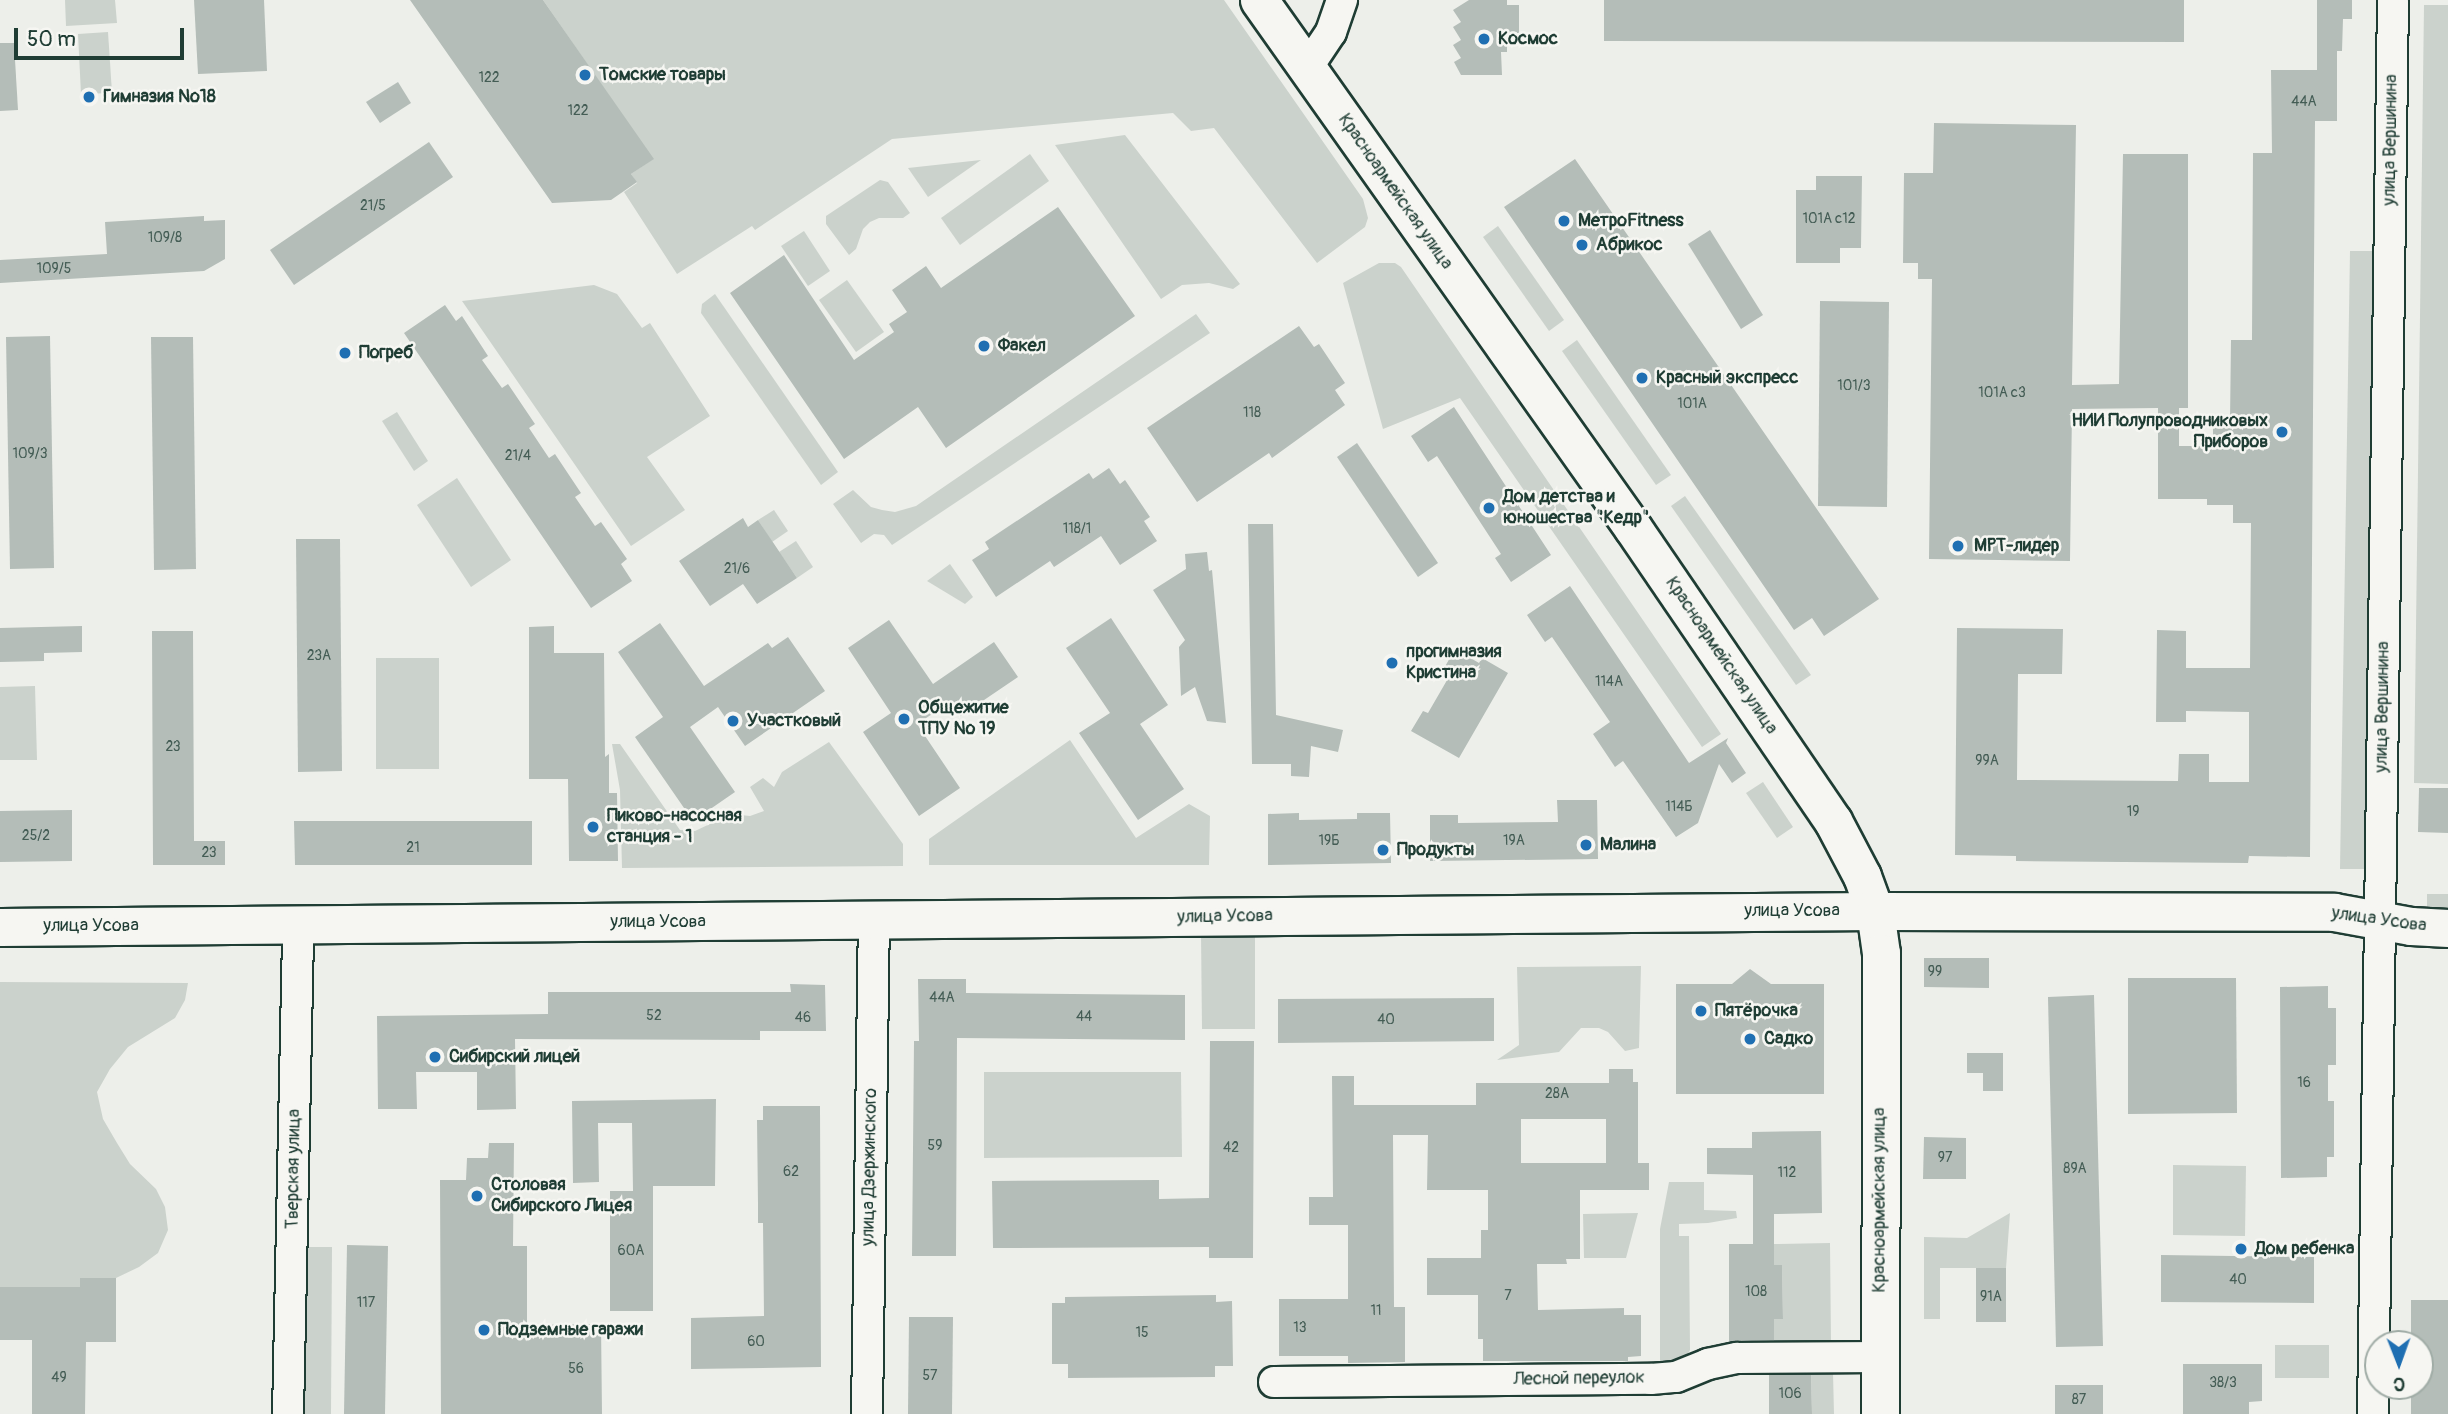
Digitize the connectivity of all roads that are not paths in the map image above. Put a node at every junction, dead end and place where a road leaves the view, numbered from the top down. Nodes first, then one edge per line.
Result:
1 (1259, 0) edge
2 (1342, 0) edge
3 (2393, 0) edge
4 (1307, 68) junction
5 (1875, 911) junction
6 (2379, 920) junction
7 (874, 921) junction
8 (299, 925) junction
9 (0, 927) edge
10 (2448, 928) edge
11 (1880, 1357) junction
12 (1274, 1382) dead end
13 (288, 1414) edge
14 (867, 1414) edge
15 (1880, 1414) edge
16 (2373, 1414) edge

1 - 4 main road, Красноармейская улица
2 - 4 street
3 - 6 street, улица Вершинина
4 - 5 main road, Красноармейская улица
5 - 6 main road, улица Усова
5 - 7 main road, улица Усова
5 - 11 main road, Красноармейская улица
6 - 10 main road, улица Усова
6 - 16 street, улица Вершинина
7 - 8 main road, улица Усова
7 - 14 street, улица Дзержинского
8 - 9 main road, улица Усова
8 - 13 street, Тверская улица
11 - 12 street, Лесной переулок
11 - 15 main road, Красноармейская улица

